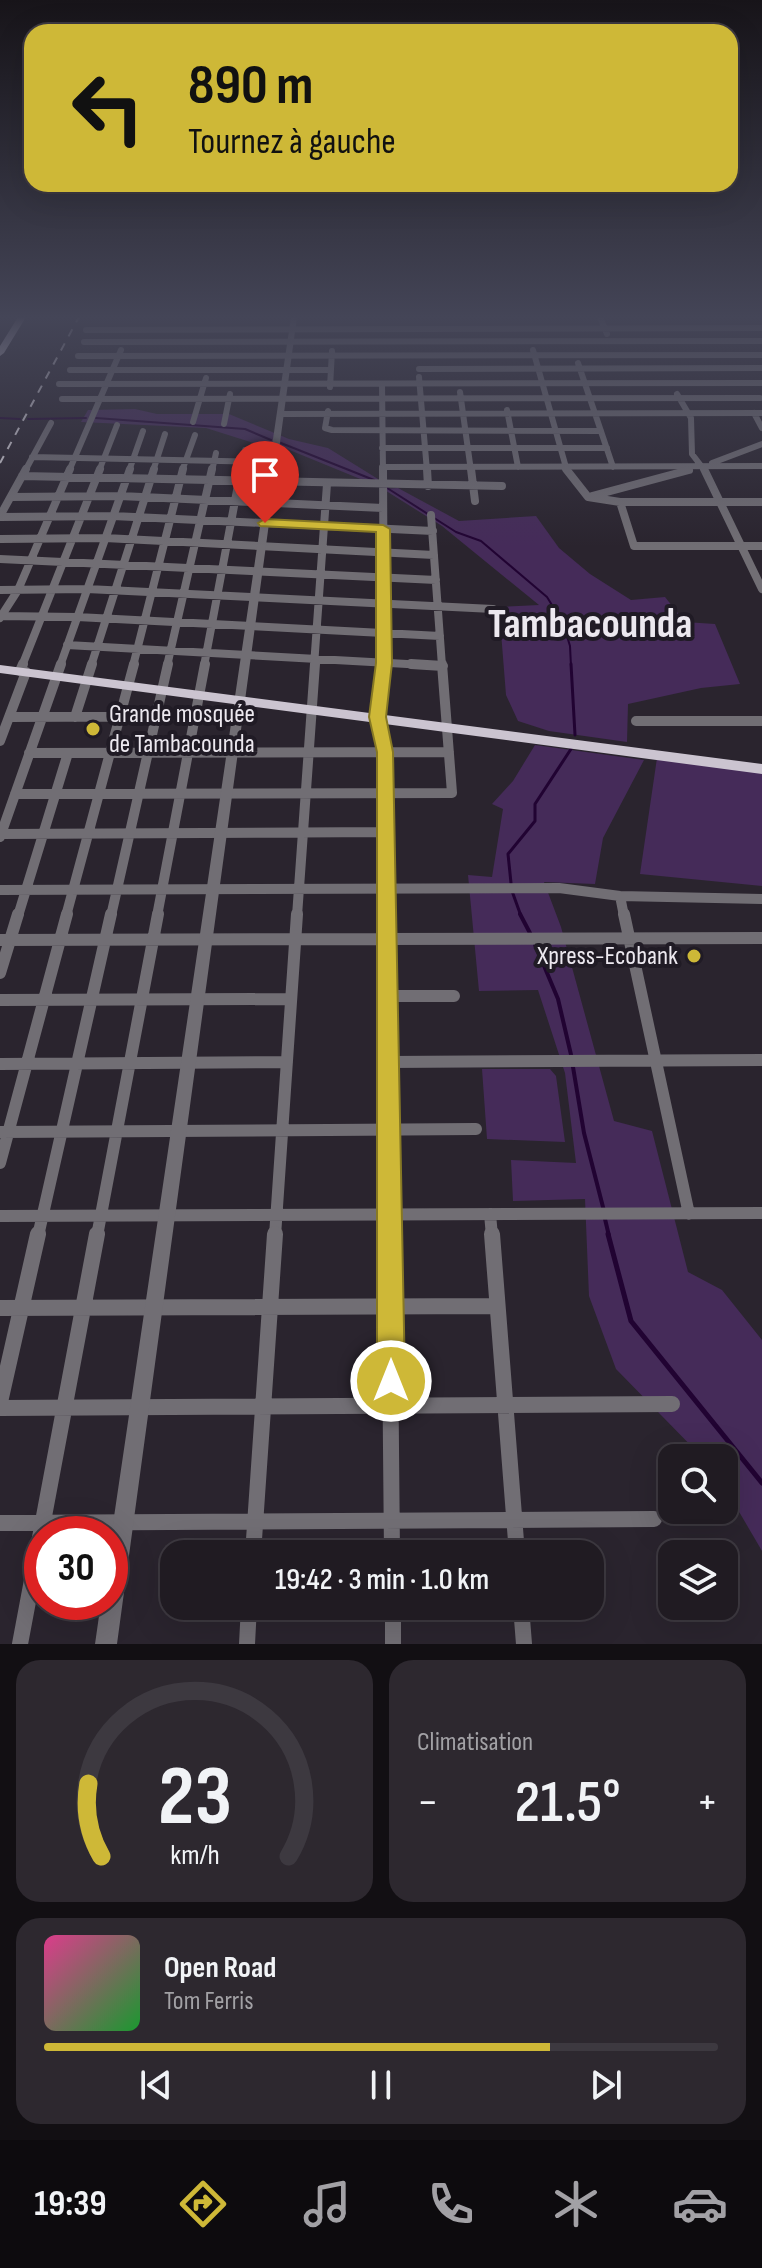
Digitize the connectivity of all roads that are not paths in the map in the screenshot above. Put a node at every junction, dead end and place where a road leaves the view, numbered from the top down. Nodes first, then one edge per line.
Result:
1 (101, 394) edge
2 (129, 394) edge
3 (154, 394) edge
4 (179, 394) edge
5 (201, 394) edge
6 (230, 394) edge
7 (255, 394) edge
8 (258, 394) edge
9 (283, 394) edge
10 (324, 394) edge
11 (329, 394) edge
12 (382, 394) edge
13 (421, 394) edge
14 (460, 394) edge
15 (503, 394) edge
16 (545, 394) edge
17 (589, 394) edge
18 (631, 394) edge
19 (677, 394) edge
20 (715, 394) edge
21 (546, 398) junction
22 (590, 398) junction
23 (633, 398) junction
24 (679, 398) junction
25 (717, 398) junction
26 (62, 399) dead end
27 (99, 399) junction
28 (127, 399) junction
29 (152, 399) junction
30 (178, 399) junction
31 (200, 399) junction
32 (230, 399) junction
33 (254, 399) junction
34 (329, 399) junction
35 (382, 399) junction
36 (421, 399) junction
37 (461, 399) junction
38 (504, 399) junction
39 (761, 400) edge
40 (123, 408) dead end
41 (149, 408) dead end
42 (175, 408) dead end
43 (726, 413) junction
44 (758, 413) edge
45 (280, 414) junction
46 (328, 414) junction
47 (382, 414) junction
48 (422, 414) junction
49 (463, 414) junction
50 (507, 414) junction
51 (550, 414) junction
52 (595, 414) junction
53 (639, 414) junction
54 (689, 414) junction
55 (193, 422) dead end
56 (51, 423) dead end
57 (224, 424) dead end
58 (117, 425) dead end
59 (762, 428) edge
60 (143, 431) dead end
61 (466, 431) junction
62 (511, 431) junction
63 (555, 431) junction
64 (601, 431) junction
65 (382, 432) junction
66 (424, 432) junction
67 (165, 434) dead end
68 (195, 435) dead end
69 (762, 444) edge
70 (382, 448) junction
71 (425, 448) junction
72 (468, 448) junction
73 (515, 448) junction
74 (559, 448) junction
75 (607, 448) junction
76 (244, 456) junction
77 (32, 457) junction
78 (74, 457) junction
79 (105, 457) junction
80 (134, 457) junction
81 (216, 457) junction
82 (158, 458) junction
83 (186, 459) junction
84 (273, 462) junction
85 (703, 466) junction
86 (762, 466) edge
87 (382, 467) junction
88 (426, 467) junction
89 (471, 467) junction
90 (518, 467) junction
91 (564, 467) junction
92 (613, 467) junction
93 (22, 476) junction
94 (66, 476) junction
95 (97, 476) junction
96 (127, 476) junction
97 (152, 477) junction
98 (180, 478) junction
99 (210, 479) junction
100 (239, 481) junction
101 (270, 482) junction
102 (327, 484) junction
103 (383, 486) junction
104 (428, 486) junction
105 (473, 486) junction
106 (502, 486) dead end
107 (58, 496) junction
108 (89, 496) junction
109 (120, 496) junction
110 (11, 497) junction
111 (145, 497) junction
112 (588, 497) junction
113 (176, 498) junction
114 (206, 500) junction
115 (235, 501) junction
116 (475, 501) dead end
117 (620, 502) junction
118 (720, 502) junction
119 (762, 502) edge
120 (268, 503) junction
121 (325, 505) junction
122 (383, 508) junction
123 (431, 515) dead end
124 (0, 516) edge
125 (49, 516) junction
126 (81, 516) junction
127 (113, 516) junction
128 (139, 517) junction
129 (173, 519) junction
130 (201, 520) junction
131 (231, 522) junction
132 (265, 523) junction
133 (324, 526) junction
134 (383, 529) junction
135 (433, 531) junction
136 (105, 538) junction
137 (0, 539) edge
138 (40, 539) junction
139 (72, 539) junction
140 (132, 540) junction
141 (167, 541) junction
142 (196, 543) junction
143 (227, 544) junction
144 (261, 546) junction
145 (741, 546) junction
146 (762, 546) edge
147 (322, 549) junction
148 (383, 552) junction
149 (434, 555) junction
150 (0, 559) edge
151 (30, 561) junction
152 (63, 562) junction
153 (96, 564) junction
154 (123, 565) junction
155 (160, 567) junction
156 (190, 568) junction
157 (222, 570) junction
158 (258, 572) junction
159 (321, 575) junction
160 (383, 578) junction
161 (436, 580) junction
162 (52, 589) junction
163 (87, 589) junction
164 (762, 589) edge
165 (0, 590) edge
166 (18, 590) junction
167 (116, 590) junction
168 (153, 592) junction
169 (184, 594) junction
170 (217, 595) junction
171 (254, 597) junction
172 (319, 600) junction
173 (384, 603) junction
174 (438, 606) junction
175 (493, 609) dead end
176 (41, 616) junction
177 (0, 617) edge
178 (77, 617) junction
179 (107, 618) junction
180 (145, 620) junction
181 (178, 622) junction
182 (212, 624) junction
183 (250, 626) junction
184 (317, 630) junction
185 (384, 633) junction
186 (440, 636) junction
187 (67, 645) junction
188 (97, 647) junction
189 (138, 649) junction
190 (171, 651) junction
191 (207, 653) junction
192 (246, 655) junction
193 (315, 659) junction
194 (384, 663) junction
195 (443, 666) junction
196 (0, 669) edge
197 (23, 672) junction
198 (56, 676) junction
199 (87, 680) junction
200 (128, 685) junction
201 (162, 690) junction
202 (199, 695) junction
203 (238, 708) junction
204 (311, 710) junction
205 (9, 717) junction
206 (42, 717) junction
207 (75, 717) junction
208 (120, 717) junction
209 (156, 717) junction
210 (194, 717) junction
211 (378, 717) junction
212 (636, 721) dead end
213 (762, 721) edge
214 (447, 726) junction
215 (0, 741) edge
216 (148, 752) junction
217 (188, 752) junction
218 (232, 752) junction
219 (308, 752) junction
220 (385, 752) junction
221 (449, 752) junction
222 (29, 753) junction
223 (68, 753) junction
224 (110, 753) junction
225 (762, 769) edge
226 (306, 793) junction
227 (385, 793) junction
228 (15, 794) junction
229 (55, 794) junction
230 (99, 794) junction
231 (139, 794) junction
232 (180, 794) junction
233 (226, 794) junction
234 (386, 832) junction
235 (43, 833) junction
236 (88, 833) junction
237 (130, 833) junction
238 (173, 833) junction
239 (221, 833) junction
240 (303, 833) junction
241 (1, 835) edge
242 (386, 888) junction
243 (26, 889) junction
244 (73, 889) junction
245 (117, 889) junction
246 (162, 889) junction
247 (213, 889) junction
248 (299, 889) junction
249 (0, 890) edge
250 (620, 896) junction
251 (762, 899) edge
252 (630, 938) junction
253 (762, 938) edge
254 (295, 939) junction
255 (387, 939) junction
256 (5, 940) edge
257 (60, 940) junction
258 (105, 940) junction
259 (153, 940) junction
260 (206, 940) junction
261 (0, 973) edge
262 (387, 996) junction
263 (454, 996) dead end
264 (291, 999) junction
265 (0, 1000) edge
266 (44, 1000) junction
267 (92, 1000) junction
268 (141, 1000) junction
269 (197, 1000) junction
270 (762, 1060) edge
271 (656, 1061) junction
272 (287, 1062) junction
273 (388, 1062) junction
274 (27, 1063) junction
275 (77, 1063) junction
276 (129, 1063) junction
277 (188, 1063) junction
278 (0, 1064) edge
279 (476, 1129) dead end
280 (388, 1130) junction
281 (179, 1131) junction
282 (282, 1131) junction
283 (4, 1132) edge
284 (62, 1132) junction
285 (116, 1132) junction
286 (0, 1163) edge
287 (762, 1213) edge
288 (167, 1214) junction
289 (389, 1214) junction
290 (490, 1214) junction
291 (689, 1214) junction
292 (276, 1215) junction
293 (0, 1216) edge
294 (42, 1216) junction
295 (101, 1216) junction
296 (497, 1306) junction
297 (154, 1307) junction
298 (270, 1307) junction
299 (390, 1307) junction
300 (0, 1308) edge
301 (21, 1308) junction
302 (83, 1308) junction
303 (672, 1404) dead end
304 (0, 1405) edge
305 (505, 1405) junction
306 (263, 1406) junction
307 (391, 1406) junction
308 (65, 1407) junction
309 (140, 1407) junction
310 (44, 1516) edge
311 (124, 1516) edge
312 (654, 1519) dead end
313 (514, 1520) junction
314 (255, 1521) junction
315 (392, 1521) junction
316 (24, 1522) edge
317 (128, 1522) edge
318 (0, 1523) edge
319 (254, 1540) edge
320 (392, 1540) edge
321 (516, 1540) edge
322 (25, 1620) edge
323 (109, 1620) edge
324 (248, 1620) edge
325 (393, 1620) edge
326 (522, 1620) edge
327 (20, 1644) edge
328 (106, 1644) edge
329 (247, 1644) edge
330 (393, 1644) edge
331 (524, 1644) edge

1 - 27 street
2 - 28 street
3 - 29 street
4 - 30 street
5 - 31 street
6 - 32 street
7 - 33 street
8 - 33 street
9 - 45 street
10 - 34 street
11 - 34 street
12 - 35 street
13 - 36 street
14 - 37 street
15 - 38 street
16 - 21 street
17 - 22 street
18 - 23 street
19 - 24 street
20 - 25 street
21 - 22 street
21 - 38 street
21 - 51 street
22 - 23 street
22 - 52 street
23 - 24 street
23 - 53 street
24 - 25 street
24 - 54 street
25 - 39 street
25 - 43 street
26 - 27 street
27 - 28 street
27 - 78 street
28 - 29 street
28 - 40 street
29 - 30 street
29 - 41 street
30 - 31 street
30 - 42 street
31 - 32 street
31 - 55 street
32 - 33 street
32 - 57 street
34 - 35 street
34 - 46 street
35 - 36 street
35 - 47 street
36 - 37 street
36 - 48 street
37 - 38 street
37 - 49 street
38 - 50 street
43 - 44 street
43 - 54 street
44 - 59 street
45 - 46 street
45 - 84 street
46 - 47 street
46 - 65 street
47 - 48 street
47 - 65 street
48 - 49 street
48 - 66 street
49 - 50 street
49 - 61 street
50 - 51 street
50 - 62 street
51 - 52 street
51 - 63 street
52 - 53 street
52 - 64 street
53 - 54 street
54 - 85 street
56 - 77 street
58 - 79 street
60 - 80 street
61 - 62 street
61 - 66 street
61 - 72 street
62 - 63 street
62 - 73 street
63 - 64 street
63 - 74 street
64 - 75 street
65 - 66 street
65 - 70 street
66 - 71 street
67 - 82 street
68 - 83 street
69 - 85 street
70 - 71 street
70 - 87 street
71 - 72 street
71 - 88 street
72 - 73 street
72 - 89 street
73 - 74 street
73 - 90 street
74 - 75 street
74 - 91 street
75 - 92 street
76 - 81 street
76 - 84 street
76 - 100 street
77 - 78 street
77 - 93 street
78 - 79 street
78 - 94 street
79 - 80 street
79 - 95 street
80 - 82 street
80 - 96 street
81 - 83 street
81 - 99 street
82 - 83 street
82 - 97 street
83 - 98 street
84 - 101 street
85 - 86 street
85 - 92 street
85 - 112 street
85 - 118 street
87 - 88 street
87 - 103 street
88 - 89 street
88 - 104 street
89 - 90 street
89 - 105 street
90 - 91 street
91 - 92 street
91 - 112 street
93 - 94 street
93 - 110 street
94 - 95 street
94 - 107 street
95 - 96 street
95 - 108 street
96 - 97 street
96 - 109 street
97 - 98 street
97 - 111 street
98 - 99 street
98 - 113 street
99 - 100 street
99 - 114 street
100 - 101 street
100 - 115 street
101 - 102 street
101 - 120 street
102 - 103 street
102 - 121 street
103 - 104 street
103 - 122 street
104 - 105 street
105 - 106 street
105 - 116 street
107 - 108 street
107 - 110 street
107 - 125 street
108 - 109 street
108 - 126 street
109 - 111 street
109 - 127 street
110 - 124 street
111 - 113 street
111 - 128 street
112 - 117 street
113 - 114 street
113 - 129 street
114 - 115 street
114 - 130 street
115 - 120 street
115 - 131 street
117 - 118 street
117 - 145 street
118 - 119 street
118 - 145 street
120 - 121 street
120 - 132 street
121 - 122 street
121 - 133 street
122 - 134 street
123 - 135 street
124 - 125 street
125 - 126 street
125 - 138 street
126 - 127 street
126 - 139 street
127 - 128 street
127 - 136 street
128 - 129 street
128 - 140 street
129 - 130 street
129 - 141 street
130 - 131 street
130 - 142 street
131 - 132 street
131 - 143 street
132 - 133 street
132 - 144 street
133 - 134 street
133 - 147 street
134 - 135 street
134 - 148 street
135 - 149 street
136 - 139 street
136 - 140 street
136 - 153 street
137 - 138 street
138 - 139 street
138 - 151 street
139 - 152 street
140 - 141 street
140 - 154 street
141 - 142 street
141 - 155 street
142 - 143 street
142 - 156 street
143 - 144 street
143 - 157 street
144 - 147 street
144 - 158 street
145 - 146 street
145 - 164 street
147 - 148 street
147 - 159 street
148 - 149 street
148 - 160 street
149 - 161 street
150 - 151 street
151 - 152 street
151 - 166 street
152 - 153 street
152 - 162 street
153 - 154 street
153 - 163 street
154 - 155 street
154 - 167 street
155 - 156 street
155 - 168 street
156 - 157 street
156 - 169 street
157 - 158 street
157 - 170 street
158 - 159 street
158 - 171 street
159 - 160 street
159 - 172 street
160 - 161 street
160 - 173 street
161 - 174 street
162 - 163 street
162 - 166 street
162 - 176 street
163 - 167 street
163 - 178 street
165 - 166 street
166 - 177 street
167 - 168 street
167 - 179 street
168 - 169 street
168 - 180 street
169 - 170 street
169 - 181 street
170 - 171 street
170 - 182 street
171 - 172 street
171 - 183 street
172 - 173 street
172 - 184 street
173 - 174 street
173 - 185 street
174 - 175 street
174 - 186 street
176 - 177 street
176 - 178 street
176 - 197 street
178 - 179 street
178 - 187 street
179 - 180 street
179 - 188 street
180 - 181 street
180 - 189 street
181 - 182 street
181 - 190 street
182 - 183 street
182 - 191 street
183 - 184 street
183 - 192 street
184 - 185 street
184 - 193 street
185 - 186 street
185 - 194 street
186 - 195 street
187 - 188 street
187 - 198 street
188 - 189 street
188 - 199 street
189 - 190 street
189 - 200 street
190 - 191 street
190 - 201 street
191 - 192 street
191 - 202 street
192 - 193 street
192 - 203 street
193 - 194 street
193 - 204 street
194 - 195 street
194 - 211 street
195 - 214 street
196 - 197 highway
197 - 198 highway
197 - 205 street
198 - 199 highway
198 - 206 street
199 - 200 highway
199 - 207 street
200 - 201 highway
200 - 208 street
201 - 202 highway
201 - 209 street
202 - 203 highway
202 - 210 street
203 - 204 highway
203 - 210 street
203 - 218 street
204 - 211 highway
204 - 219 street
205 - 206 street
205 - 215 street
206 - 207 street
206 - 222 street
207 - 208 street
208 - 209 street
208 - 224 street
209 - 210 street
209 - 216 street
210 - 217 street
211 - 214 highway
211 - 220 street
212 - 213 street
214 - 221 street
214 - 225 highway
216 - 217 street
216 - 224 street
216 - 231 street
217 - 218 street
217 - 232 street
218 - 219 street
218 - 233 street
219 - 220 street
219 - 226 street
220 - 221 street
220 - 227 street
221 - 227 street
222 - 223 street
222 - 228 street
223 - 224 street
223 - 229 street
224 - 230 street
226 - 227 street
226 - 233 street
226 - 240 street
227 - 234 street
228 - 229 street
228 - 241 street
229 - 230 street
229 - 235 street
230 - 231 street
230 - 236 street
231 - 232 street
231 - 237 street
232 - 233 street
232 - 238 street
233 - 239 street
234 - 240 street
234 - 242 street
235 - 236 street
235 - 241 street
235 - 243 street
236 - 237 street
236 - 244 street
237 - 238 street
237 - 245 street
238 - 239 street
238 - 246 street
239 - 240 street
239 - 247 street
240 - 248 street
242 - 248 street
242 - 250 street
242 - 255 street
243 - 244 street
243 - 249 street
243 - 256 street
244 - 245 street
244 - 257 street
245 - 246 street
245 - 258 street
246 - 247 street
246 - 259 street
247 - 248 street
247 - 260 street
248 - 254 street
250 - 251 street
250 - 252 street
252 - 253 street
252 - 255 street
252 - 271 street
254 - 255 street
254 - 260 street
254 - 264 street
255 - 262 street
256 - 257 street
256 - 261 street
257 - 258 street
257 - 266 street
258 - 259 street
258 - 267 street
259 - 260 street
259 - 268 street
260 - 269 street
262 - 263 street
262 - 273 street
264 - 269 street
264 - 272 street
265 - 266 street
266 - 267 street
266 - 274 street
267 - 268 street
267 - 275 street
268 - 269 street
268 - 276 street
269 - 277 street
270 - 271 street
271 - 273 street
271 - 291 street
272 - 277 street
272 - 282 street
273 - 280 street
274 - 275 street
274 - 278 street
274 - 283 street
275 - 276 street
275 - 284 street
276 - 277 street
276 - 285 street
277 - 281 street
279 - 280 street
280 - 282 street
280 - 289 street
281 - 282 street
281 - 285 street
281 - 288 street
282 - 292 street
283 - 284 street
283 - 286 street
284 - 285 street
284 - 294 street
285 - 295 street
287 - 291 street
288 - 292 street
288 - 295 street
288 - 297 street
289 - 290 street
289 - 292 street
289 - 299 street
290 - 291 street
290 - 296 street
292 - 298 street
293 - 294 street
294 - 295 street
294 - 301 street
295 - 302 street
296 - 299 street
296 - 305 street
297 - 298 street
297 - 302 street
297 - 309 street
298 - 299 street
298 - 306 street
299 - 307 street
300 - 301 street
301 - 302 street
301 - 304 street
302 - 308 street
303 - 305 street
304 - 308 street
305 - 307 street
305 - 313 street
306 - 307 street
306 - 309 street
306 - 314 street
307 - 315 street
308 - 309 street
308 - 310 street
309 - 311 street
312 - 313 street
313 - 315 street
313 - 321 street
314 - 315 street
314 - 317 street
314 - 319 street
315 - 320 street
316 - 318 street
322 - 327 street
323 - 328 street
324 - 329 street
325 - 330 street
326 - 331 street

